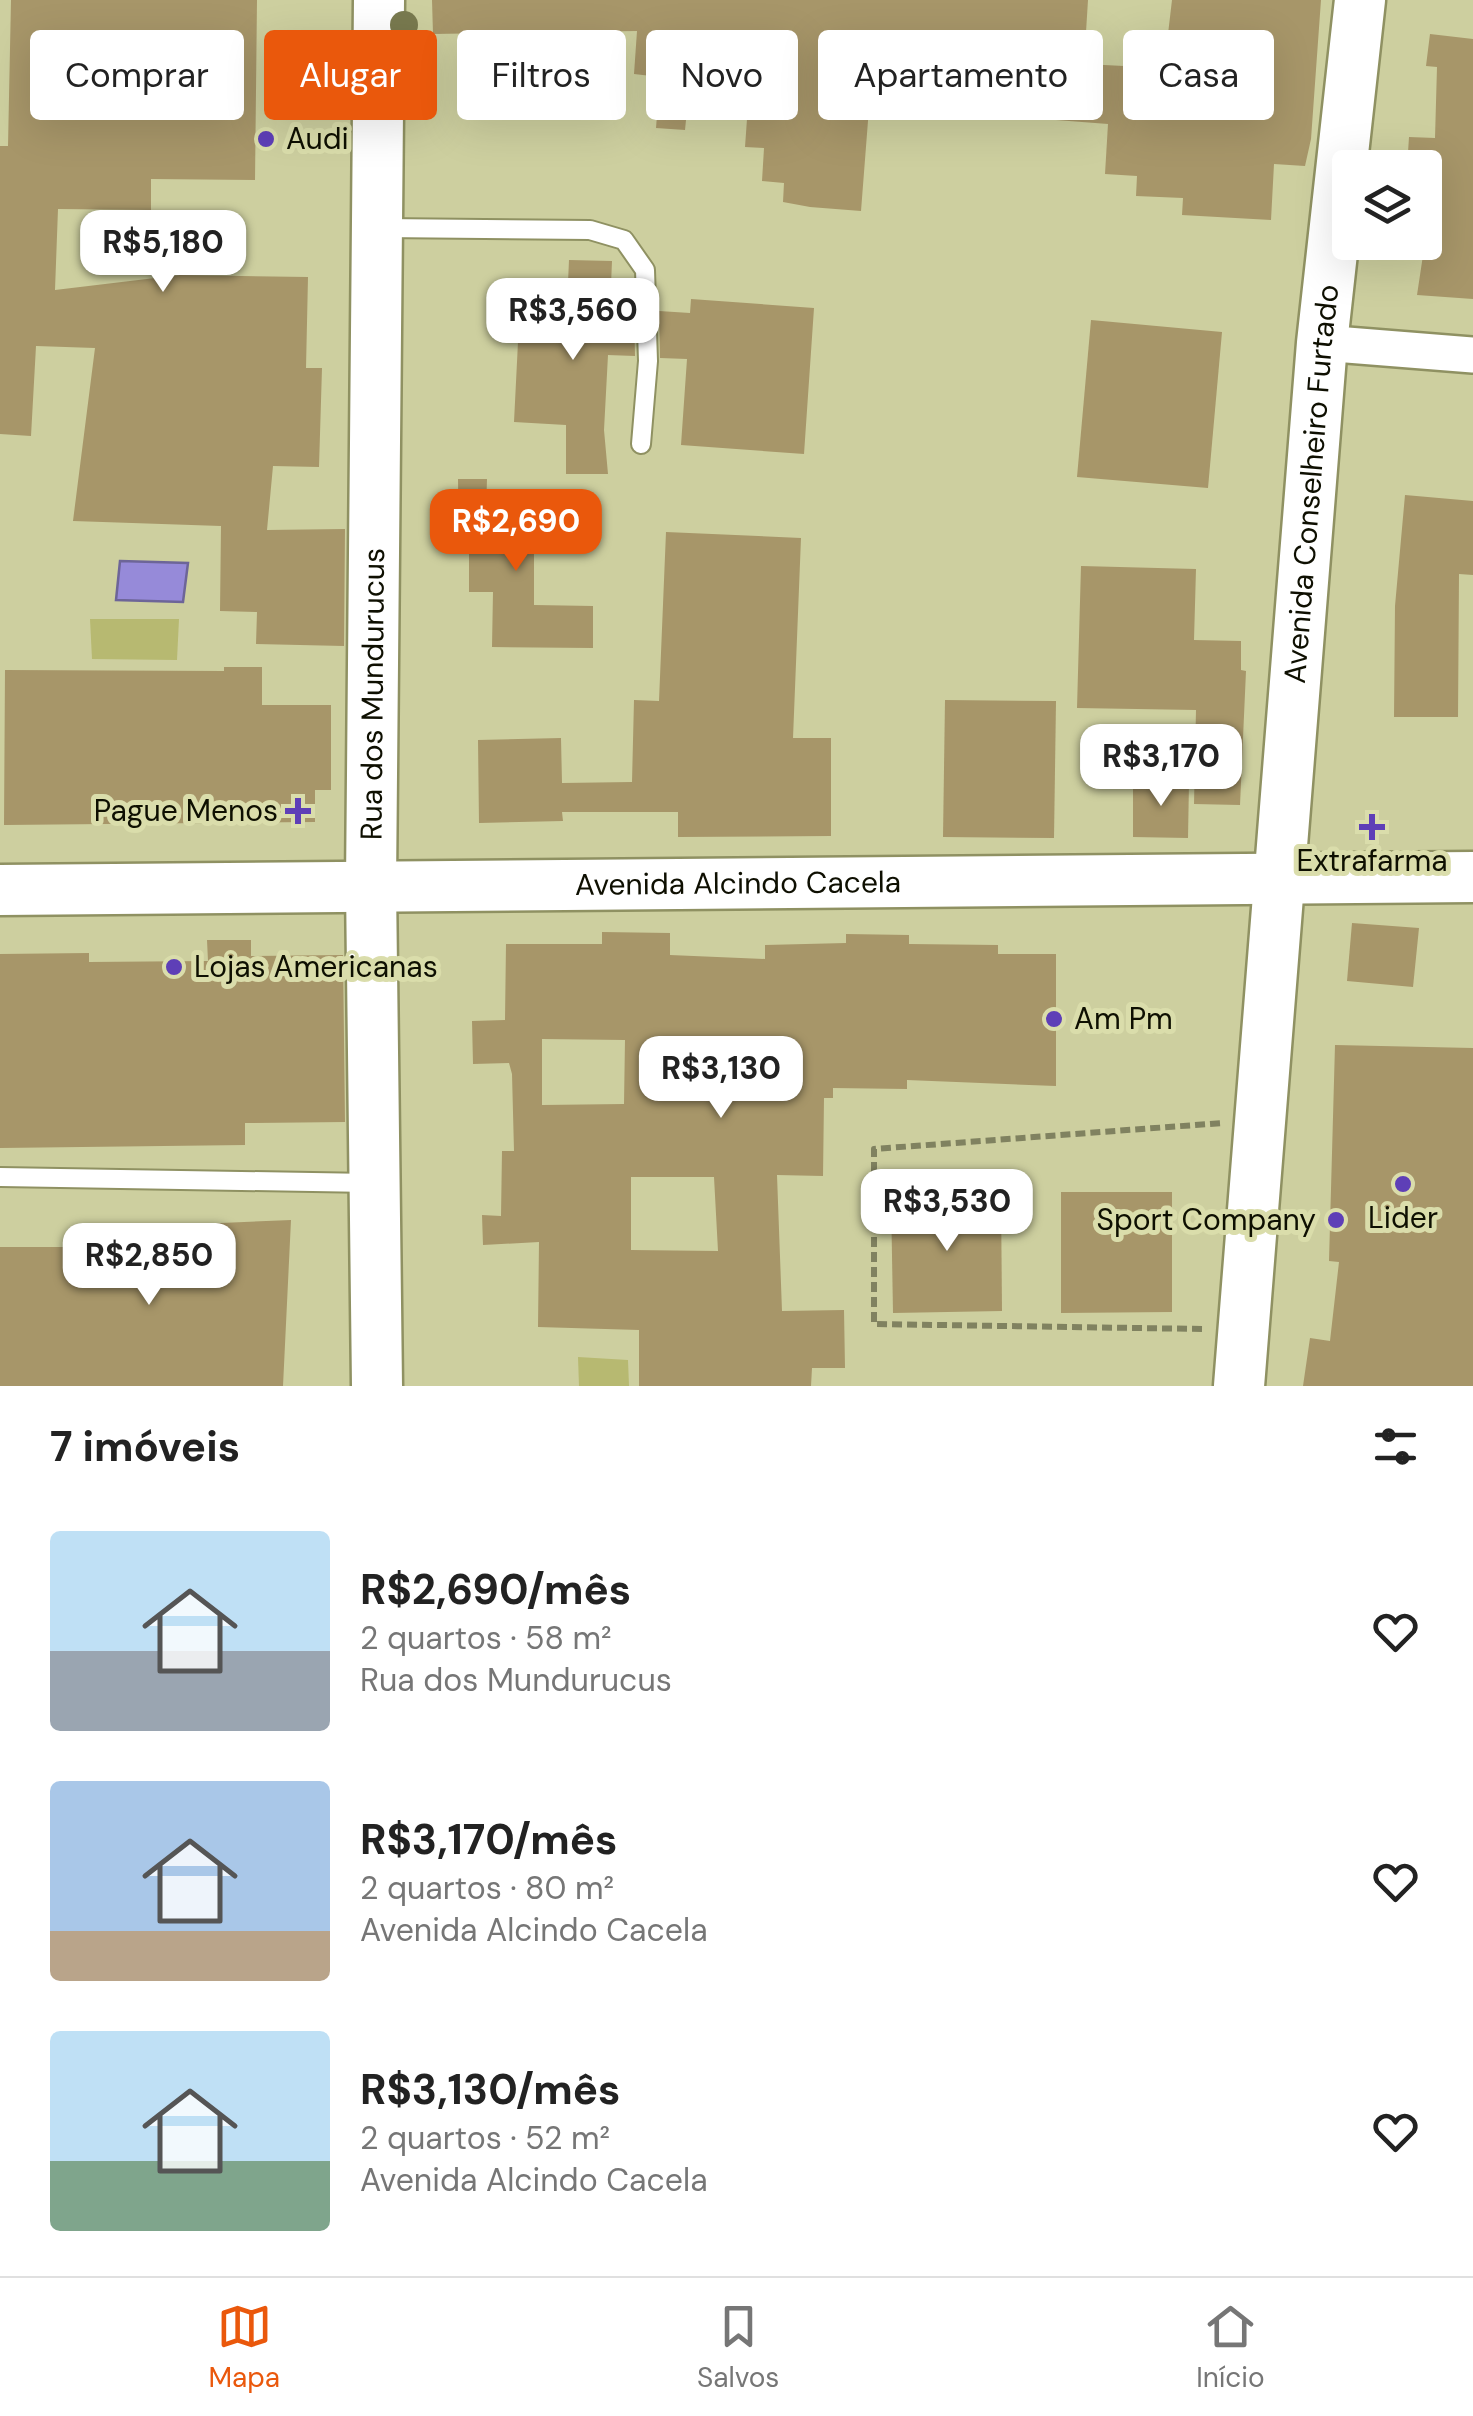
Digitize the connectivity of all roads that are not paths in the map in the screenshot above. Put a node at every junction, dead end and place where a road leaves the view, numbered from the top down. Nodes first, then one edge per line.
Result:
1 (379, 0) edge
2 (1360, 0) edge
3 (377, 228) junction
4 (1322, 343) junction
5 (1473, 355) edge
6 (641, 444) dead end
7 (1473, 877) edge
8 (1281, 880) junction
9 (371, 885) junction
10 (0, 890) edge
11 (0, 1177) edge
12 (376, 1183) junction
13 (377, 1386) edge
14 (1239, 1386) edge

1 - 3 main road, Rua dos Mundurucus
2 - 4 main road, Avenida Conselheiro Furtado
3 - 6 lane
3 - 9 main road, Rua dos Mundurucus
4 - 5 street
4 - 8 main road, Avenida Conselheiro Furtado
7 - 8 main road, Avenida Alcindo Cacela
8 - 9 main road, Avenida Alcindo Cacela
8 - 14 main road, Avenida Conselheiro Furtado
9 - 10 main road, Avenida Alcindo Cacela
9 - 12 main road, Rua dos Mundurucus
11 - 12 lane
12 - 13 main road, Rua dos Mundurucus

